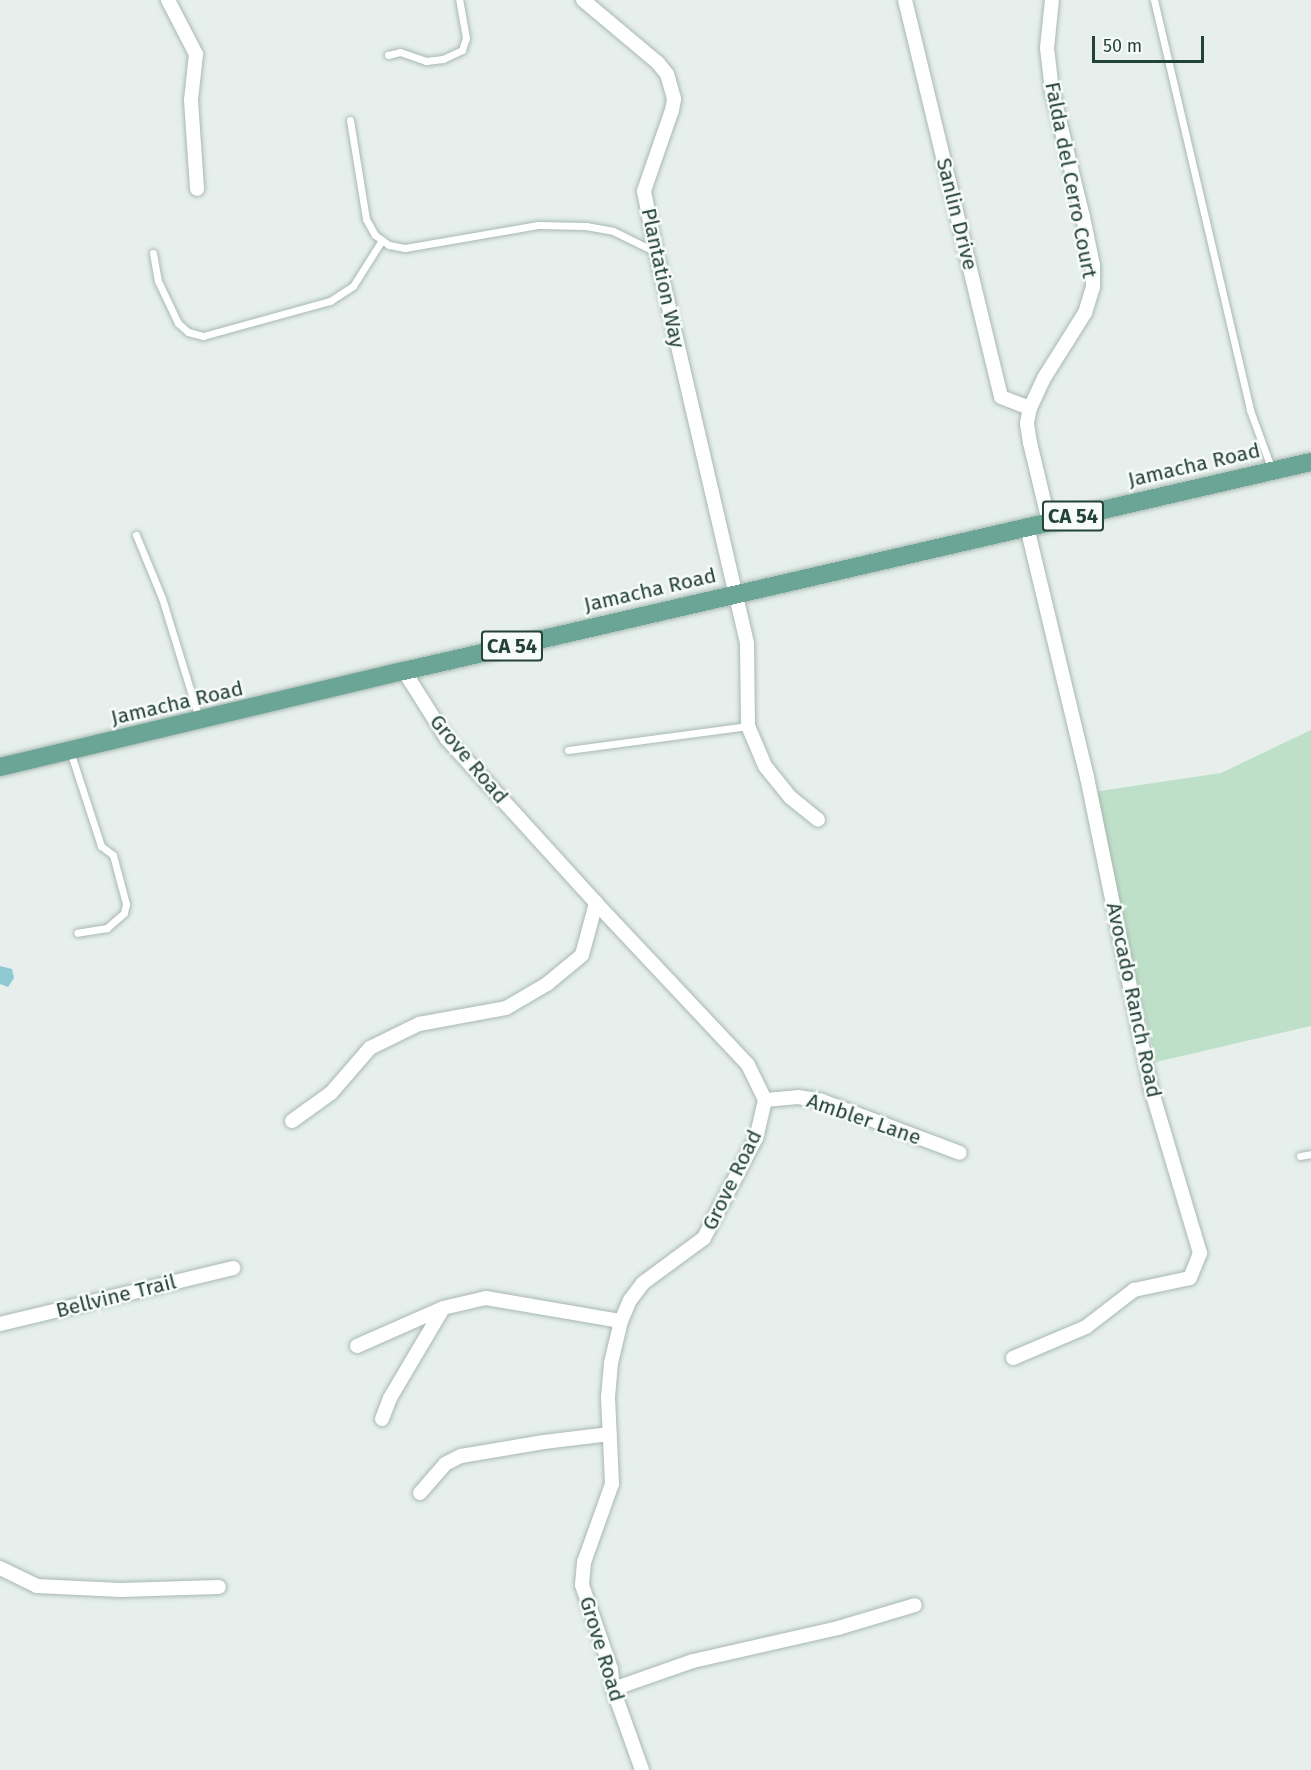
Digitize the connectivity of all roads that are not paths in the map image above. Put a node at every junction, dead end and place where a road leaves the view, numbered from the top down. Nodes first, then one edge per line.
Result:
1 (168, 0) edge
2 (459, 0) edge
3 (583, 0) edge
4 (905, 0) edge
5 (1052, 0) edge
6 (1154, 0) edge
7 (388, 55) dead end
8 (350, 120) dead end
9 (197, 189) dead end
10 (382, 240) junction
11 (656, 252) junction
12 (153, 253) dead end
13 (1030, 408) junction
14 (1311, 462) edge
15 (1272, 470) junction
16 (1049, 522) junction
17 (1027, 526) junction
18 (136, 535) dead end
19 (734, 594) junction
20 (404, 671) junction
21 (200, 720) junction
22 (748, 726) junction
23 (568, 750) dead end
24 (70, 751) junction
25 (0, 767) edge
26 (818, 820) dead end
27 (596, 903) junction
28 (77, 933) dead end
29 (765, 1100) junction
30 (292, 1121) dead end
31 (960, 1153) dead end
32 (1311, 1154) edge
33 (1300, 1156) dead end
34 (233, 1268) dead end
35 (443, 1308) junction
36 (621, 1321) junction
37 (0, 1324) edge
38 (357, 1346) dead end
39 (1013, 1358) dead end
40 (382, 1419) dead end
41 (610, 1434) junction
42 (420, 1493) dead end
43 (0, 1568) edge
44 (219, 1587) dead end
45 (915, 1605) dead end
46 (613, 1689) junction
47 (642, 1770) edge

1 - 9 street
2 - 7 lane
3 - 11 street, Plantation Way
4 - 13 street, Sanlin Drive
5 - 13 street, Falda del Cerro Court
6 - 15 lane
8 - 10 lane
10 - 11 lane
10 - 12 lane
11 - 19 street, Plantation Way
13 - 16 street, Falda del Cerro Court
14 - 15 main road, Jamacha Road / CA 54
15 - 16 main road, Jamacha Road / CA 54
16 - 17 main road, Jamacha Road / CA 54
17 - 19 main road, Jamacha Road / CA 54
17 - 39 street, Avocado Ranch Road
18 - 21 lane
19 - 20 main road, Jamacha Road / CA 54
19 - 22 street, Plantation Way
20 - 21 main road, Jamacha Road / CA 54
20 - 27 street, Grove Road
21 - 24 main road, Jamacha Road
22 - 23 lane
22 - 26 street
24 - 25 main road, Jamacha Road
24 - 28 lane
27 - 29 street, Grove Road
27 - 30 street
29 - 31 street, Ambler Lane
29 - 36 street, Grove Road
32 - 33 lane
34 - 37 street, Bellvine Trail
35 - 36 street
35 - 38 street
35 - 40 street
36 - 41 street, Grove Road
41 - 42 street
41 - 46 street, Grove Road
43 - 44 street
45 - 46 street
46 - 47 street, Grove Road

